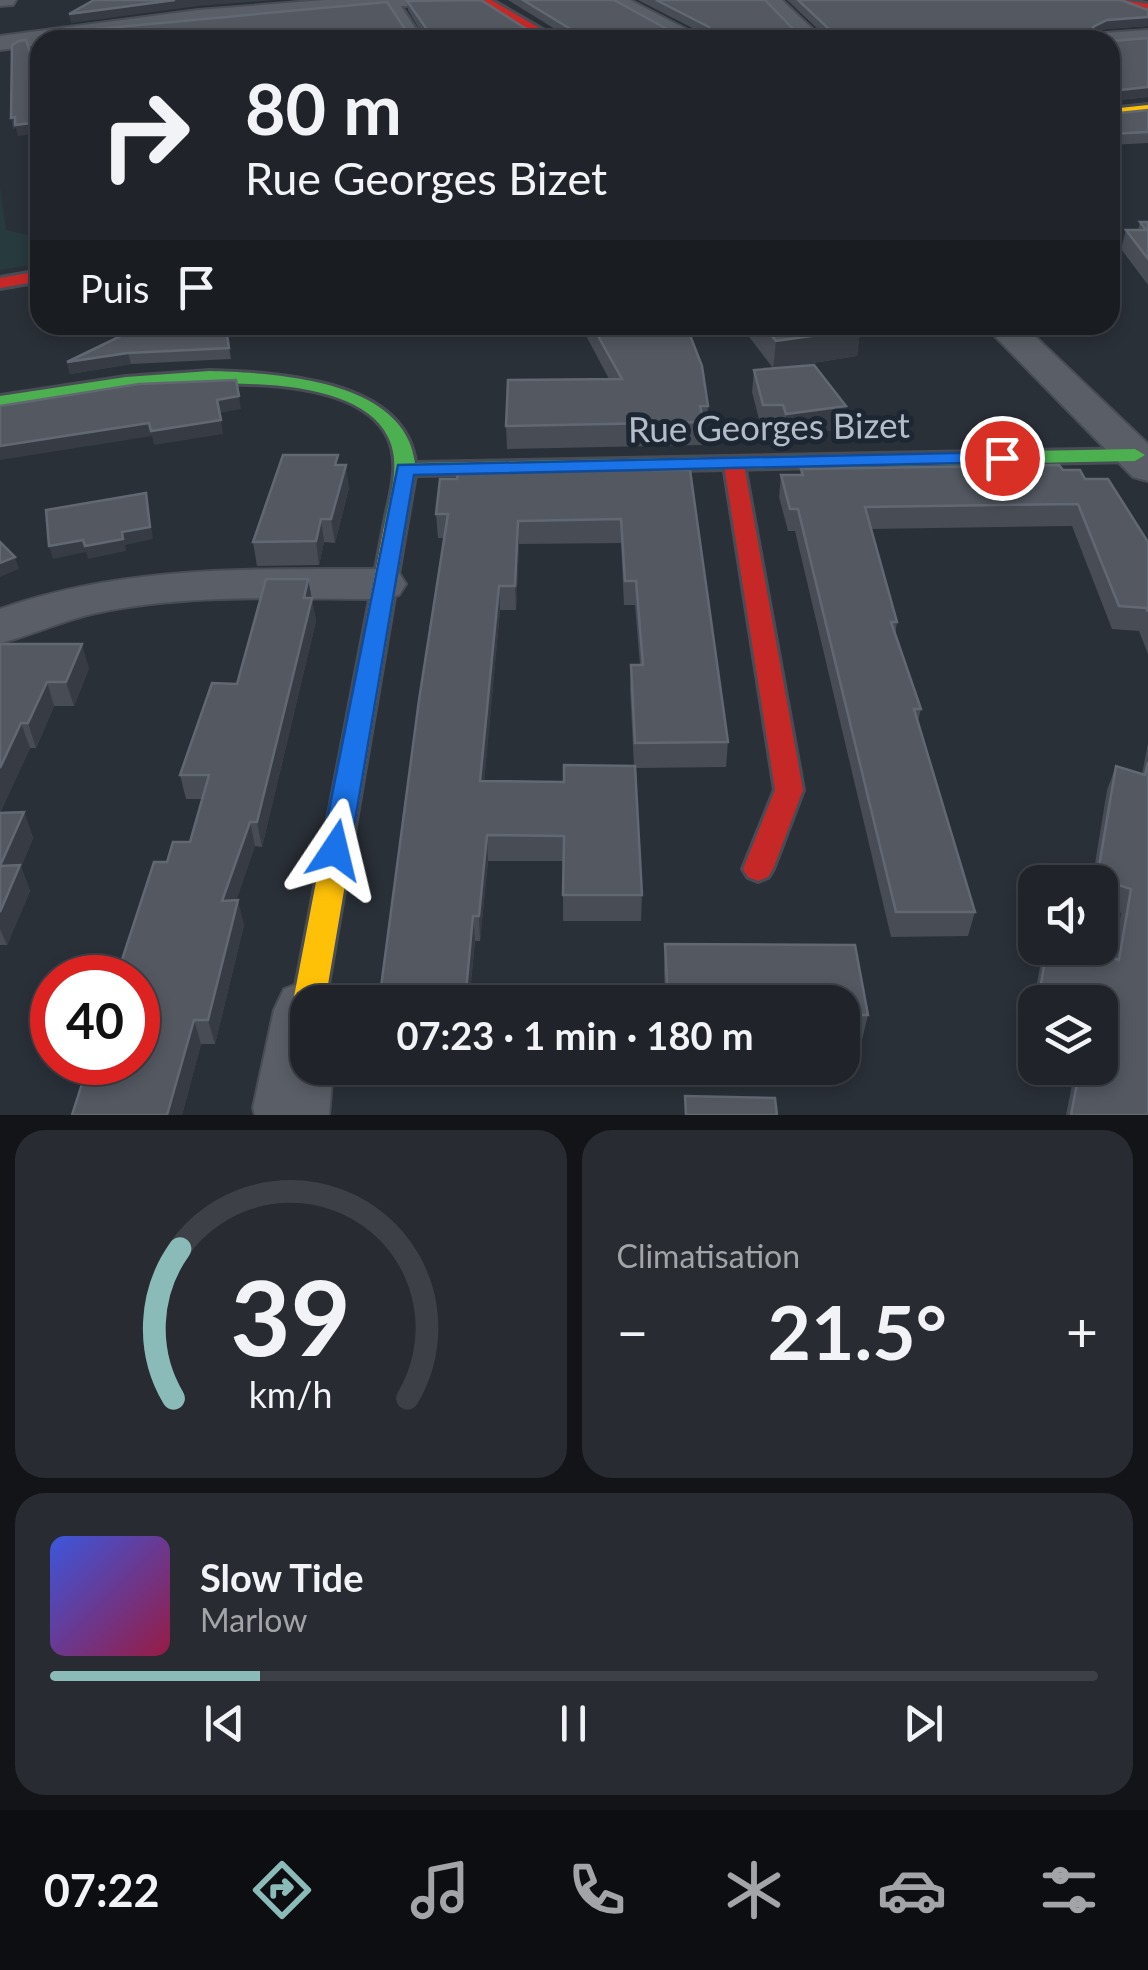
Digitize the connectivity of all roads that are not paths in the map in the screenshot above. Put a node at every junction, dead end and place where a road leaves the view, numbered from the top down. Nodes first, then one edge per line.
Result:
1 (391, 0) edge
2 (402, 0) edge
3 (454, 0) edge
4 (484, 0) edge
5 (612, 0) edge
6 (770, 0) edge
7 (1128, 0) edge
8 (1148, 8) edge
9 (135, 30) edge
10 (410, 30) edge
11 (538, 30) edge
12 (674, 30) edge
13 (802, 30) edge
14 (1148, 36) edge
15 (1120, 39) edge
16 (0, 43) edge
17 (30, 49) edge
18 (1148, 110) edge
19 (1120, 112) edge
20 (30, 278) edge
21 (0, 283) edge
22 (1012, 335) edge
23 (0, 402) edge
24 (1148, 415) edge
25 (1098, 417) junction
26 (1142, 461) edge
27 (734, 465) junction
28 (405, 469) junction
29 (382, 584) junction
30 (0, 627) edge
31 (758, 870) dead end
32 (312, 985) edge
33 (294, 1085) edge
34 (292, 1115) edge

1 - 2 street
1 - 9 street
1 - 10 lane
2 - 3 street
4 - 11 street
5 - 12 street
6 - 13 street
7 - 8 street
14 - 15 street
16 - 17 street
18 - 19 street
20 - 21 street
22 - 25 street
23 - 28 street
24 - 25 street
25 - 26 street
26 - 27 street, Rue Georges Bizet
27 - 28 street, Rue Georges Bizet
27 - 31 street
28 - 29 street
29 - 30 street
29 - 32 street
33 - 34 street

